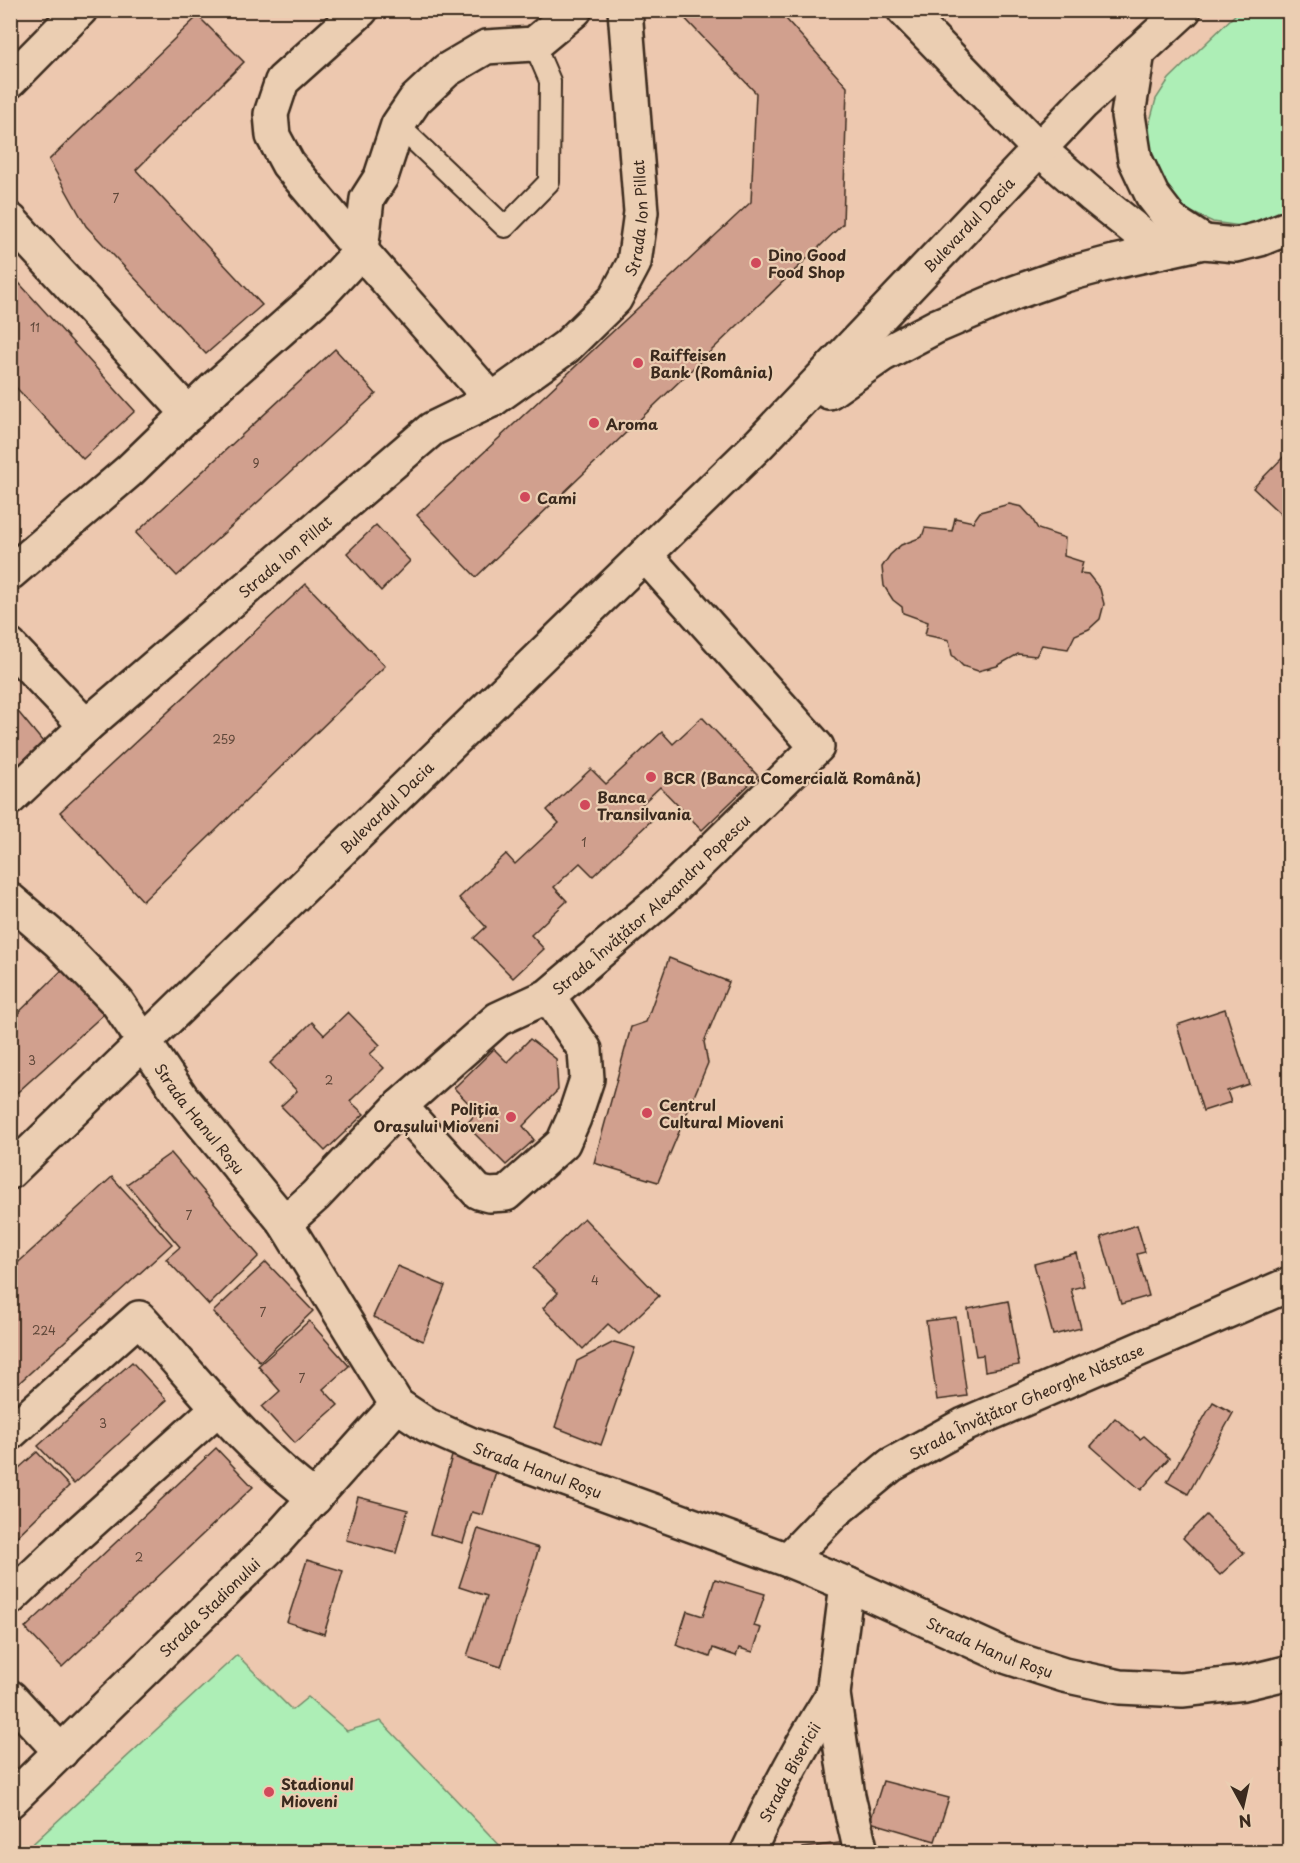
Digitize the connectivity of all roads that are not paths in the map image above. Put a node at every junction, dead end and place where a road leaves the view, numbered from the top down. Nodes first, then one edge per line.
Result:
1 (80, 10) edge
2 (360, 10) edge
3 (575, 10) edge
4 (625, 10) edge
5 (904, 10) edge
6 (1184, 10) edge
7 (534, 44) junction
8 (1138, 52) junction
9 (10, 81) edge
10 (398, 125) junction
11 (1041, 150) junction
12 (10, 220) edge
13 (1290, 227) edge
14 (1204, 242) junction
15 (1236, 245) junction
16 (1162, 250) junction
17 (361, 251) junction
18 (1290, 252) edge
19 (492, 400) junction
20 (189, 414) junction
21 (760, 443) junction
22 (645, 555) junction
23 (10, 573) edge
24 (10, 646) edge
25 (86, 726) junction
26 (10, 798) edge
27 (10, 900) edge
28 (548, 996) junction
29 (144, 1042) junction
30 (400, 1106) junction
31 (10, 1172) edge
32 (285, 1223) junction
33 (1290, 1284) edge
34 (397, 1405) junction
35 (218, 1408) junction
36 (10, 1433) edge
37 (315, 1498) junction
38 (788, 1560) junction
39 (847, 1584) junction
40 (10, 1598) edge
41 (1290, 1672) edge
42 (833, 1694) junction
43 (10, 1697) edge
44 (61, 1752) junction
45 (10, 1801) edge
46 (748, 1852) edge
47 (861, 1852) edge

1 - 9 street
2 - 17 street
3 - 7 street
4 - 19 street, Strada Ion Pillat
5 - 11 street
6 - 8 street, Bulevardul Dacia
7 - 10 street
7 - 10 lane
8 - 11 street, Bulevardul Dacia
8 - 14 street
10 - 17 street
11 - 16 street
11 - 21 street, Bulevardul Dacia
12 - 20 street
13 - 15 street, Bulevardul Dacia
14 - 15 street, Bulevardul Dacia
14 - 16 street, Bulevardul Dacia
15 - 18 street
16 - 21 street, Bulevardul Dacia
17 - 19 street
17 - 20 street
19 - 25 street, Strada Ion Pillat
20 - 23 street
21 - 22 street, Bulevardul Dacia
22 - 28 street, Strada Învățător Alexandru Popescu
22 - 29 street, Bulevardul Dacia
24 - 25 street
25 - 26 street, Strada Ion Pillat
27 - 29 street, Strada Hanul Roșu
28 - 30 street, Strada Învățător Alexandru Popescu
28 - 30 street
29 - 31 street, Bulevardul Dacia
29 - 32 street, Strada Hanul Roșu
30 - 32 street, Strada Învățător Alexandru Popescu
32 - 34 street, Strada Hanul Roșu
33 - 38 street, Strada Învățător Gheorghe Năstase
34 - 37 street, Strada Stadionului
34 - 38 street, Strada Hanul Roșu
35 - 36 street
35 - 37 street
35 - 40 street
37 - 44 street, Strada Stadionului
38 - 39 street, Strada Hanul Roșu
39 - 41 street, Strada Hanul Roșu
39 - 42 street, Strada Bisericii
42 - 46 street, Strada Bisericii
42 - 47 street, Strada Bisericii
43 - 44 street
44 - 45 street, Strada Stadionului

